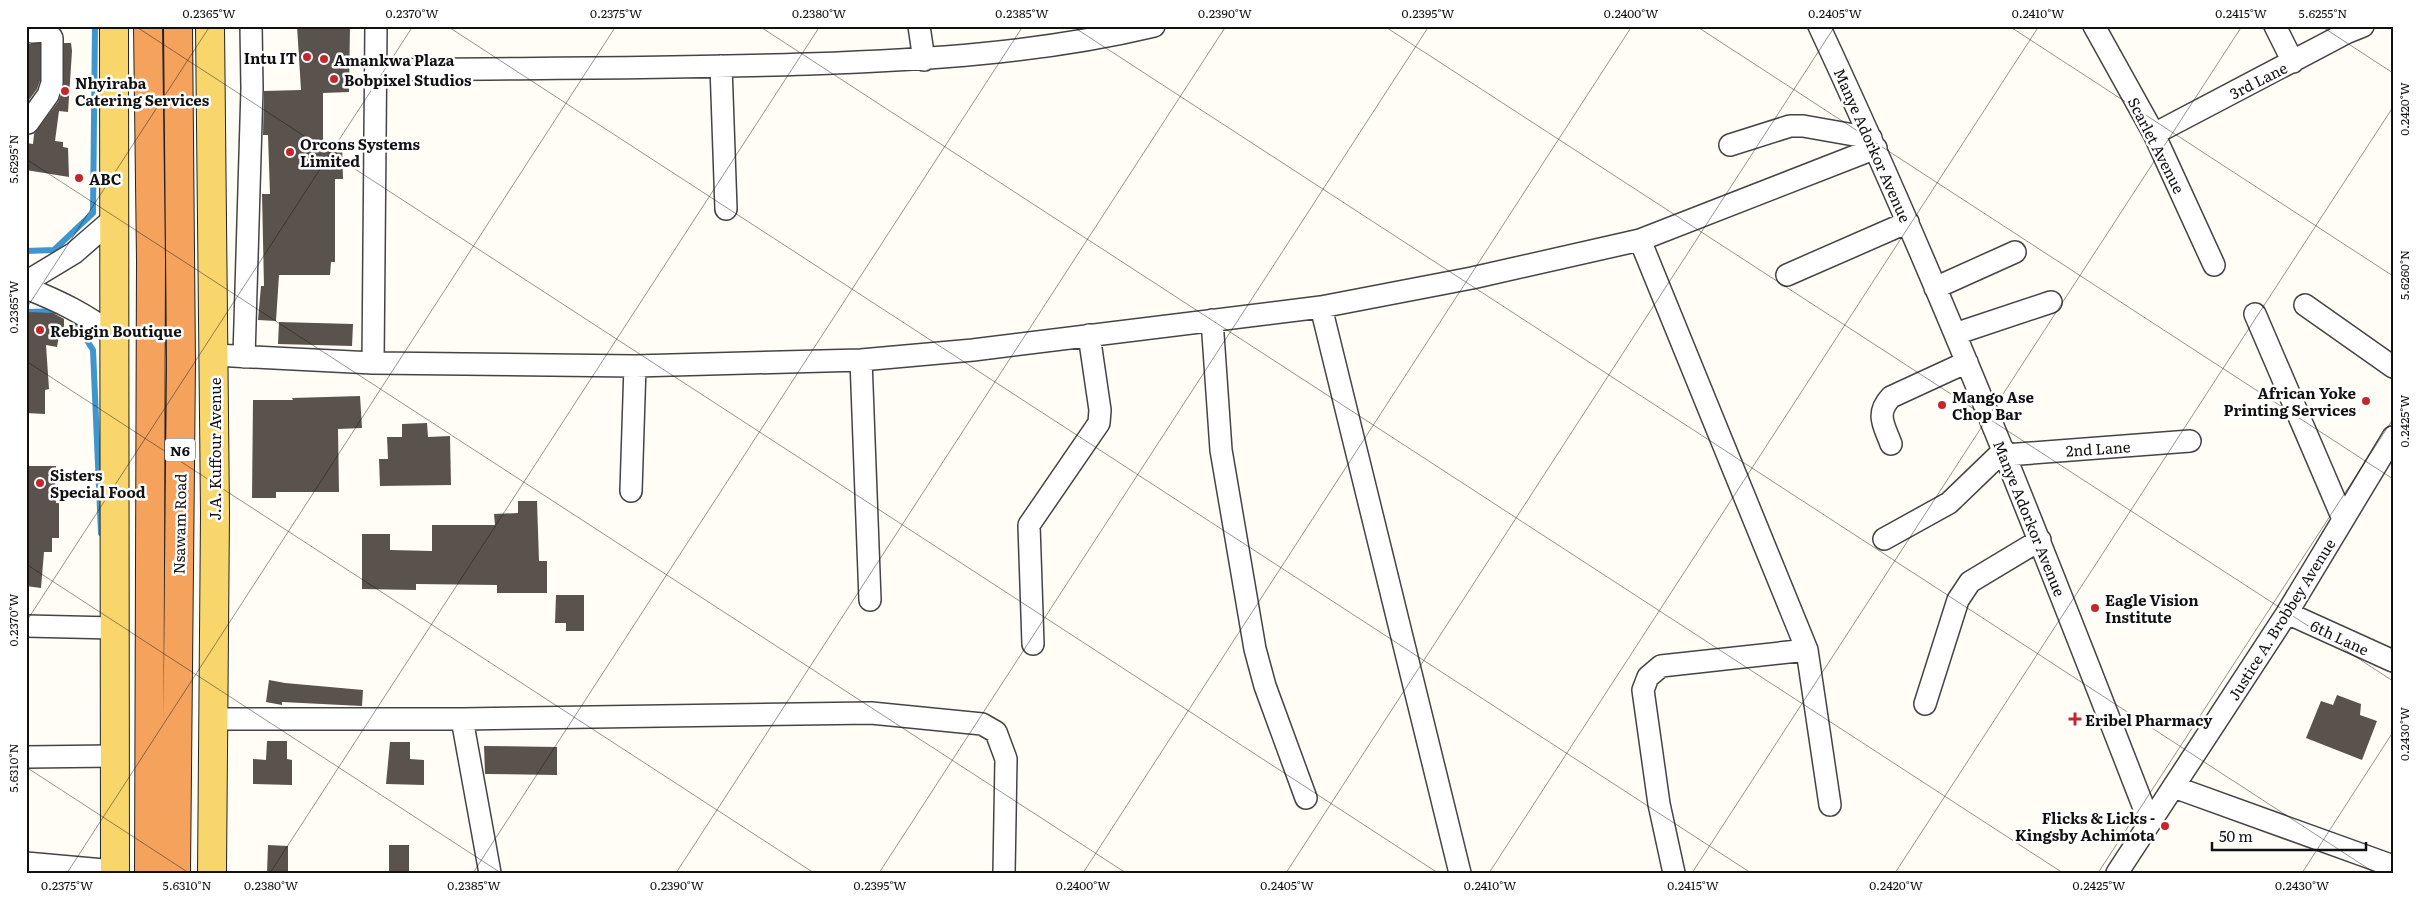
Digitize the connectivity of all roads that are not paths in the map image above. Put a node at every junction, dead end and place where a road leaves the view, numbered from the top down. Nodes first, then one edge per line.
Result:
1 (114, 26) edge
2 (148, 26) edge
3 (178, 26) edge
4 (210, 26) edge
5 (251, 26) edge
6 (376, 26) edge
7 (919, 26) edge
8 (1154, 26) edge
9 (1819, 26) edge
10 (2094, 26) edge
11 (2275, 26) edge
12 (2363, 26) edge
13 (30, 30) edge
14 (924, 60) junction
15 (2293, 62) junction
16 (721, 66) junction
17 (376, 70) junction
18 (28, 123) dead end
19 (2154, 134) junction
20 (1874, 143) junction
21 (1730, 145) dead end
22 (726, 209) dead end
23 (112, 220) junction
24 (1908, 222) junction
25 (1640, 240) junction
26 (2015, 252) dead end
27 (2214, 265) dead end
28 (1787, 275) dead end
29 (26, 282) edge
30 (26, 288) edge
31 (1935, 288) junction
32 (2051, 302) dead end
33 (2305, 305) dead end
34 (1321, 307) junction
35 (2255, 314) dead end
36 (1212, 320) junction
37 (1955, 334) junction
38 (1089, 335) junction
39 (114, 336) junction
40 (214, 355) junction
41 (244, 357) junction
42 (861, 360) junction
43 (1967, 362) junction
44 (373, 363) junction
45 (636, 366) junction
46 (2393, 367) edge
47 (2393, 437) edge
48 (2190, 441) dead end
49 (1890, 444) dead end
50 (2005, 453) junction
51 (631, 491) dead end
52 (2343, 519) junction
53 (1884, 539) dead end
54 (2040, 540) junction
55 (870, 600) dead end
56 (2287, 613) junction
57 (26, 626) edge
58 (114, 628) junction
59 (1033, 644) dead end
60 (1807, 650) junction
61 (2393, 661) edge
62 (1925, 704) dead end
63 (213, 719) junction
64 (462, 720) junction
65 (114, 756) junction
66 (26, 757) edge
67 (2174, 787) junction
68 (1306, 798) dead end
69 (1830, 805) dead end
70 (2149, 821) junction
71 (26, 863) edge
72 (2393, 866) edge
73 (114, 872) edge
74 (149, 873) edge
75 (176, 873) edge
76 (212, 873) edge
77 (490, 873) edge
78 (1004, 873) edge
79 (1460, 873) edge
80 (1674, 873) edge
81 (2117, 873) edge

1 - 23 main road
2 - 74 highway, Nsawam Road / N6
3 - 75 highway, Nsawam Road / N6
4 - 40 main road, J.A. Kuffour Avenue
5 - 41 street
6 - 17 street
7 - 14 street
8 - 14 street
9 - 20 street, Manye Adorkor Avenue
10 - 19 street, Scarlet Avenue
11 - 15 street
12 - 15 street, 3rd Lane
13 - 18 street
14 - 16 street
15 - 19 street, 3rd Lane
16 - 17 street
16 - 22 street
17 - 44 street
19 - 27 street, Scarlet Avenue
20 - 21 street
20 - 24 street, Manye Adorkor Avenue
20 - 25 street
23 - 29 street
23 - 39 main road
24 - 28 street
24 - 31 street, Manye Adorkor Avenue
25 - 34 street
25 - 60 street
26 - 31 street
30 - 39 street
31 - 37 street, Manye Adorkor Avenue
32 - 37 street
33 - 46 street
34 - 36 street
34 - 79 street
35 - 52 street
36 - 38 street
36 - 68 street
37 - 43 street, Manye Adorkor Avenue
38 - 42 street
38 - 59 street
39 - 58 main road
40 - 41 street
40 - 63 main road, J.A. Kuffour Avenue
41 - 44 street
42 - 45 street
42 - 55 street
43 - 49 street
43 - 50 street, Manye Adorkor Avenue
44 - 45 street
45 - 51 street
47 - 52 street, Justice A. Brobbey Avenue
48 - 50 street, 2nd Lane
50 - 53 street
50 - 54 street, Manye Adorkor Avenue
52 - 56 street, Justice A. Brobbey Avenue
54 - 62 street
54 - 70 street, Manye Adorkor Avenue
56 - 61 street, 6th Lane
56 - 67 street, Justice A. Brobbey Avenue
57 - 58 street
58 - 65 main road
60 - 69 street
60 - 80 street
63 - 64 street
63 - 76 main road, J.A. Kuffour Avenue
64 - 77 street
64 - 78 street
65 - 66 street
65 - 73 main road
67 - 70 street, Justice A. Brobbey Avenue
67 - 72 street
70 - 81 street, Justice A. Brobbey Avenue
71 - 73 street

